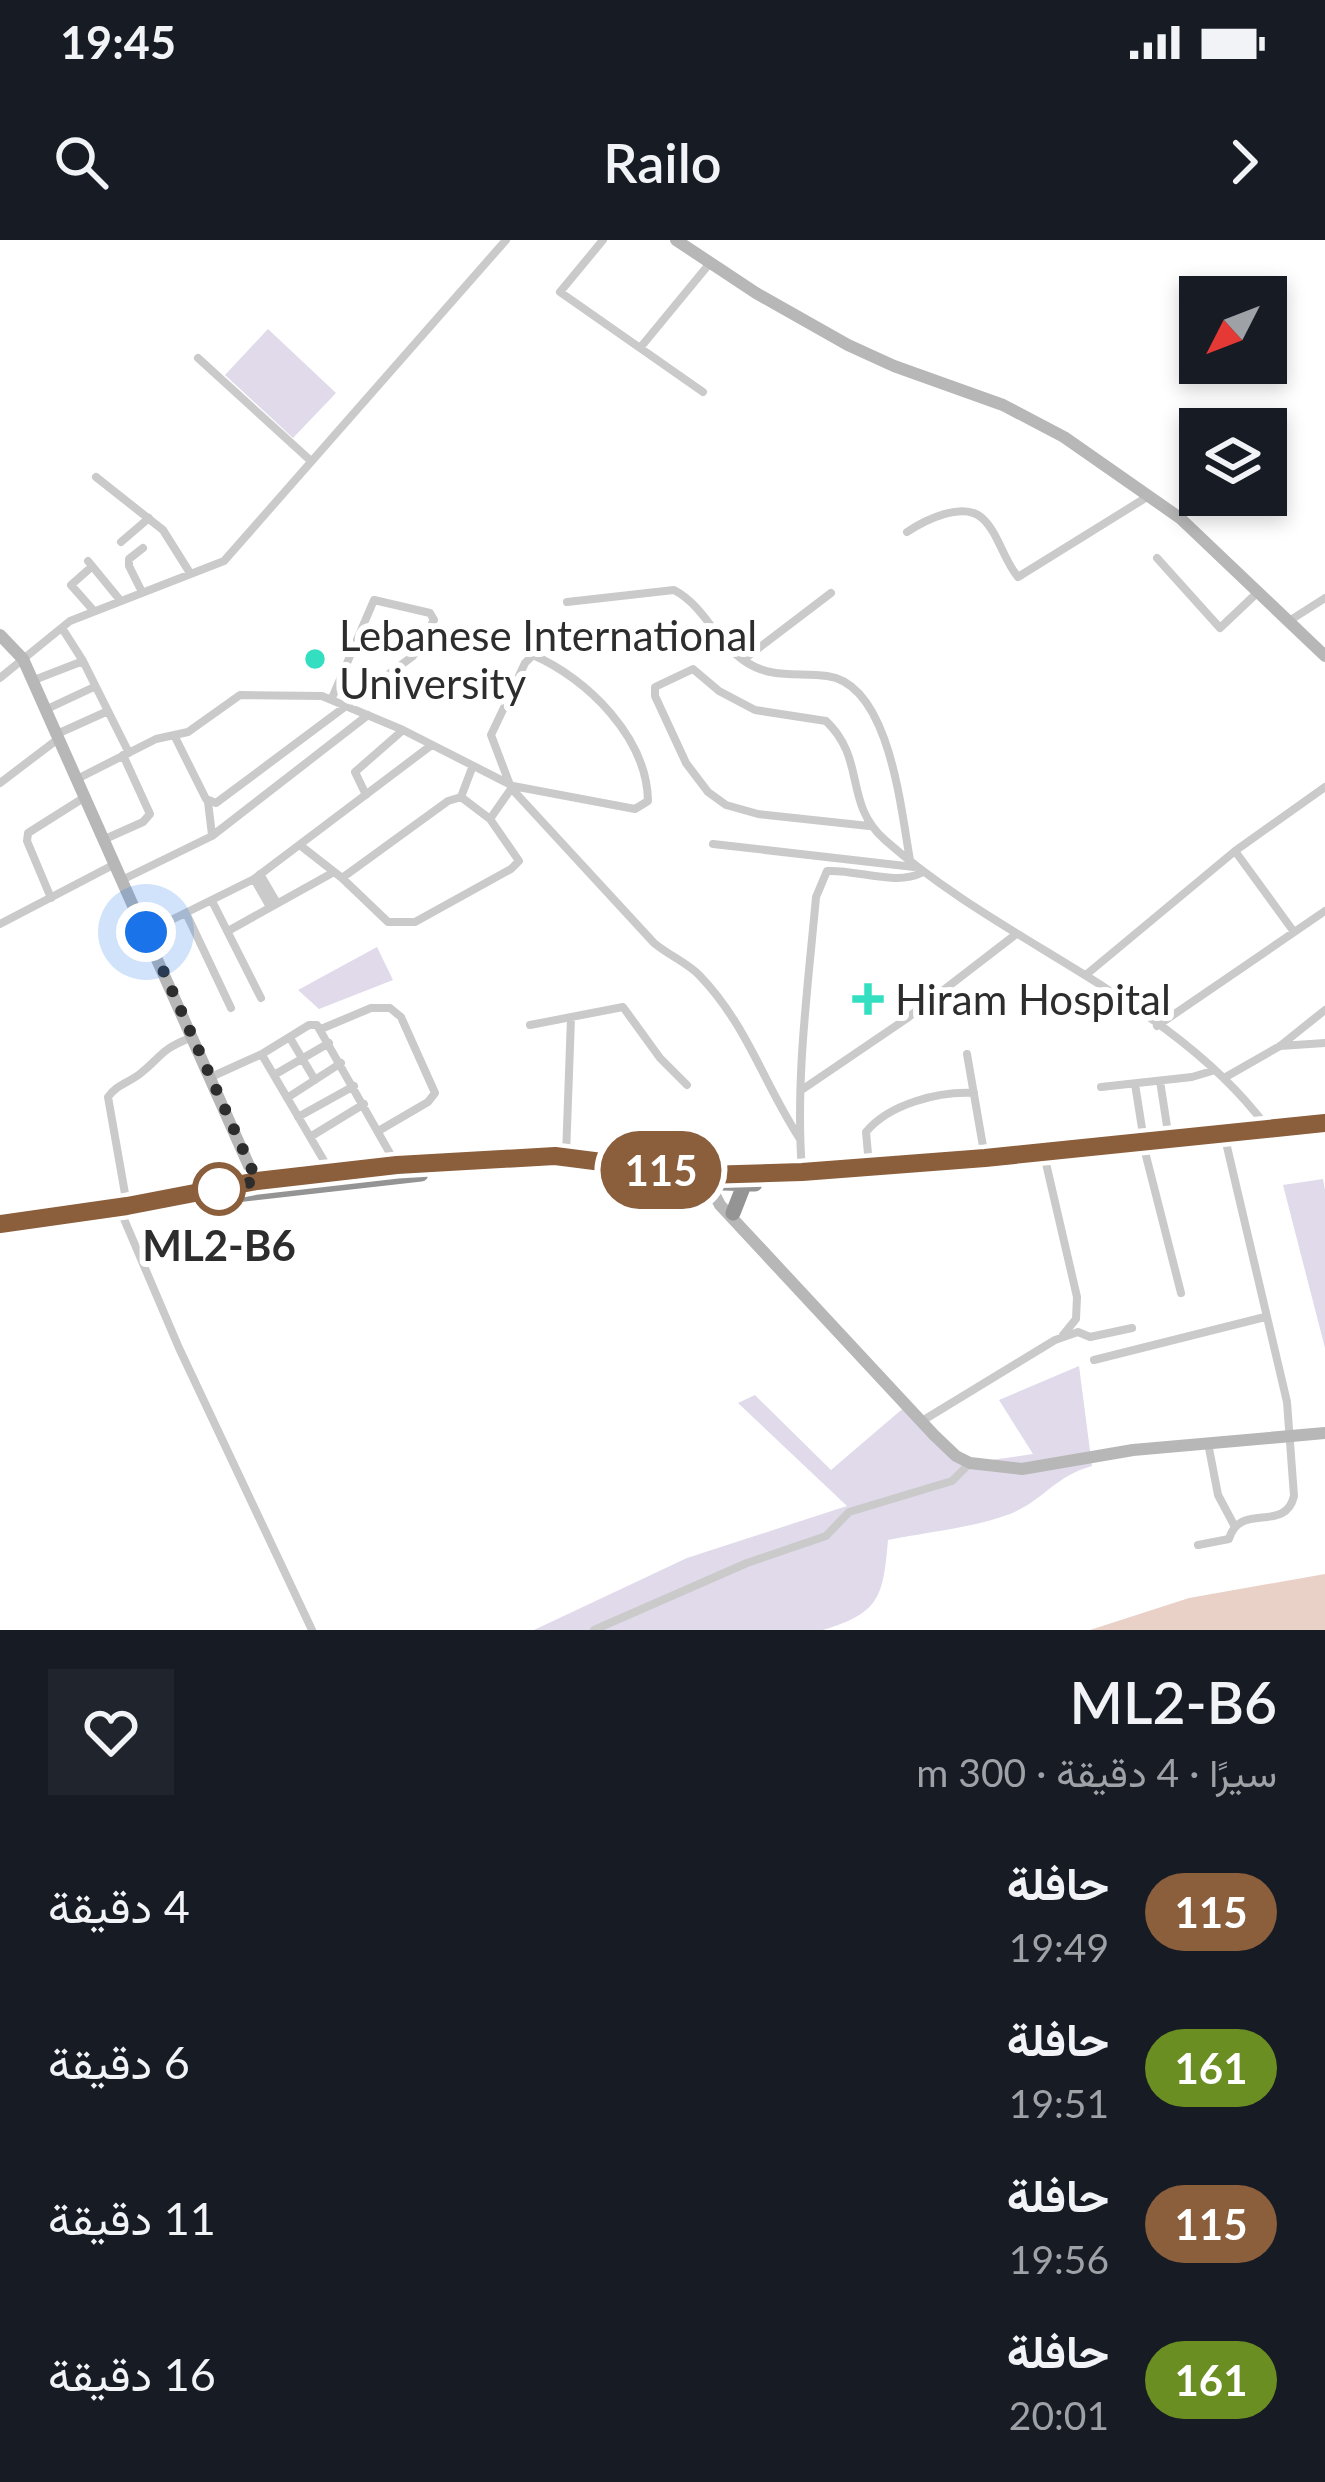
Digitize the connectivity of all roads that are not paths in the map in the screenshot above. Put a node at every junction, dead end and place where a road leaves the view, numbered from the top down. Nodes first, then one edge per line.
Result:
1 (506, 240) edge
2 (603, 240) edge
3 (676, 240) edge
4 (710, 263) junction
5 (640, 348) junction
6 (198, 358) dead end
7 (703, 392) dead end
8 (311, 461) junction
9 (96, 477) dead end
10 (1148, 496) junction
11 (148, 518) junction
12 (908, 532) dead end
13 (121, 542) dead end
14 (142, 548) dead end
15 (1156, 558) dead end
16 (190, 573) junction
17 (142, 592) junction
18 (831, 592) dead end
19 (1258, 592) junction
20 (1325, 598) edge
21 (120, 600) junction
22 (567, 602) dead end
23 (93, 610) junction
24 (1287, 622) junction
25 (62, 628) junction
26 (0, 635) edge
27 (1325, 656) edge
28 (23, 659) junction
29 (743, 660) junction
30 (83, 661) junction
31 (0, 679) edge
32 (32, 681) junction
33 (94, 687) junction
34 (332, 698) junction
35 (344, 705) junction
36 (45, 710) junction
37 (107, 711) junction
38 (368, 716) junction
39 (403, 730) junction
40 (175, 736) junction
41 (57, 737) junction
42 (429, 747) junction
43 (126, 754) junction
44 (472, 768) junction
45 (77, 779) junction
46 (0, 782) edge
47 (512, 787) junction
48 (1325, 787) edge
49 (366, 795) junction
50 (85, 797) junction
51 (460, 797) junction
52 (208, 802) junction
53 (490, 820) junction
54 (869, 826) junction
55 (212, 836) junction
56 (105, 838) junction
57 (712, 844) dead end
58 (301, 845) junction
59 (1235, 850) junction
60 (117, 864) junction
61 (916, 867) junction
62 (338, 874) junction
63 (257, 877) junction
64 (124, 880) junction
65 (51, 898) junction
66 (212, 902) junction
67 (274, 905) junction
68 (1325, 911) edge
69 (186, 913) junction
70 (0, 924) edge
71 (228, 931) junction
72 (146, 932) junction
73 (1294, 932) junction
74 (1015, 935) junction
75 (1087, 974) junction
76 (261, 998) dead end
77 (231, 1007) dead end
78 (1325, 1010) edge
79 (571, 1018) junction
80 (530, 1025) dead end
81 (1157, 1025) junction
82 (321, 1029) junction
83 (192, 1037) junction
84 (290, 1038) junction
85 (1325, 1042) edge
86 (329, 1043) junction
87 (1280, 1046) junction
88 (262, 1054) junction
89 (967, 1054) dead end
90 (303, 1058) junction
91 (341, 1063) junction
92 (1214, 1070) junction
93 (274, 1075) junction
94 (211, 1077) junction
95 (1224, 1078) junction
96 (315, 1080) junction
97 (1160, 1081) junction
98 (1135, 1084) junction
99 (687, 1085) dead end
100 (353, 1086) junction
101 (1101, 1087) dead end
102 (802, 1089) junction
103 (974, 1093) junction
104 (287, 1098) junction
105 (364, 1104) junction
106 (298, 1117) junction
107 (1267, 1127) junction
108 (1325, 1127) edge
109 (380, 1130) junction
110 (310, 1136) junction
111 (1224, 1137) junction
112 (1169, 1138) junction
113 (800, 1139) junction
114 (1144, 1144) junction
115 (566, 1156) junction
116 (985, 1158) junction
117 (1046, 1159) junction
118 (397, 1165) junction
119 (869, 1167) junction
120 (802, 1172) junction
121 (331, 1173) junction
122 (713, 1180) junction
123 (744, 1185) junction
124 (258, 1187) junction
125 (124, 1209) junction
126 (734, 1215) junction
127 (0, 1227) edge
128 (1181, 1293) dead end
129 (1265, 1316) junction
130 (1132, 1328) dead end
131 (1055, 1340) junction
132 (1094, 1360) dead end
133 (922, 1421) junction
134 (1325, 1433) edge
135 (1292, 1435) junction
136 (1208, 1443) junction
137 (970, 1463) junction
138 (1234, 1525) junction
139 (1198, 1545) dead end
140 (312, 1630) edge
141 (594, 1630) edge

1 - 8 street
2 - 5 street
3 - 4 main road
4 - 5 street
4 - 10 main road
5 - 7 street
6 - 8 street
8 - 16 street
9 - 11 street
10 - 12 street
10 - 19 main road
11 - 13 street
11 - 16 street
14 - 17 street
15 - 19 street
16 - 17 street
17 - 21 street
18 - 29 street
19 - 24 main road
20 - 24 street
21 - 23 street
21 - 23 street
22 - 29 street
23 - 25 street
24 - 27 main road
25 - 28 street
25 - 30 street
26 - 28 main road
28 - 31 street
28 - 32 main road
29 - 61 street
30 - 32 street
30 - 33 street
32 - 36 main road
33 - 36 street
33 - 37 street
34 - 35 street
34 - 35 street
34 - 40 street
35 - 38 street
35 - 52 street
36 - 41 main road
37 - 41 street
37 - 43 street
38 - 39 street
38 - 55 street
39 - 42 street
39 - 49 street
40 - 43 street
40 - 52 street
41 - 45 main road
41 - 46 street
42 - 44 street
42 - 49 street
43 - 45 street
43 - 56 street
44 - 47 street
44 - 51 street
45 - 50 main road
47 - 47 street
47 - 53 street
47 - 113 street
48 - 59 street
49 - 58 street
50 - 56 main road
50 - 65 street
51 - 53 street
51 - 62 street
52 - 55 street
53 - 62 street
54 - 54 street
54 - 61 street
55 - 64 street
56 - 60 main road
57 - 61 street
58 - 62 street
58 - 63 street
59 - 73 street
59 - 75 street
60 - 64 main road
60 - 65 street
61 - 74 street
61 - 102 street
62 - 67 street
63 - 66 street
63 - 67 street
64 - 72 main road
65 - 70 street
66 - 69 street
66 - 71 street
67 - 71 street
68 - 73 street
69 - 72 street
69 - 77 street
71 - 76 street
72 - 83 main road
73 - 81 street
74 - 75 street
74 - 102 street
75 - 81 street
78 - 87 street
79 - 80 street
79 - 99 street
79 - 115 street
81 - 92 street
82 - 84 street
82 - 86 street
82 - 109 street
83 - 94 main road
83 - 125 street
84 - 88 street
84 - 90 street
85 - 87 street
86 - 90 street
86 - 91 street
87 - 95 street
88 - 93 street
88 - 94 street
89 - 103 street
90 - 93 street
90 - 96 street
91 - 96 street
91 - 100 street
92 - 95 street
92 - 97 street
93 - 104 street
94 - 124 main road
95 - 107 street
96 - 104 street
97 - 98 street
97 - 112 street
98 - 101 street
98 - 114 street
100 - 105 street
100 - 106 street
102 - 113 street
103 - 116 street
103 - 119 street
104 - 106 street
105 - 109 street
105 - 110 street
106 - 110 street
107 - 108 highway
107 - 111 highway
108 - 111 highway
109 - 118 street
110 - 121 street
111 - 112 highway
111 - 114 highway
111 - 129 street
112 - 114 highway
113 - 120 street
114 - 116 highway
114 - 117 highway
114 - 128 street
115 - 118 highway
115 - 122 highway
116 - 119 highway
117 - 123 highway
117 - 131 street
118 - 121 highway
119 - 120 highway
120 - 122 highway
121 - 124 highway
122 - 123 highway
122 - 124 highway
122 - 126 main road
123 - 126 highway
124 - 125 highway
125 - 127 highway
125 - 140 street
126 - 133 main road
129 - 132 street
129 - 135 street
130 - 131 street
131 - 133 street
133 - 137 main road
134 - 135 main road
135 - 136 main road
135 - 138 street
136 - 137 main road
136 - 138 street
137 - 141 street
138 - 139 street

